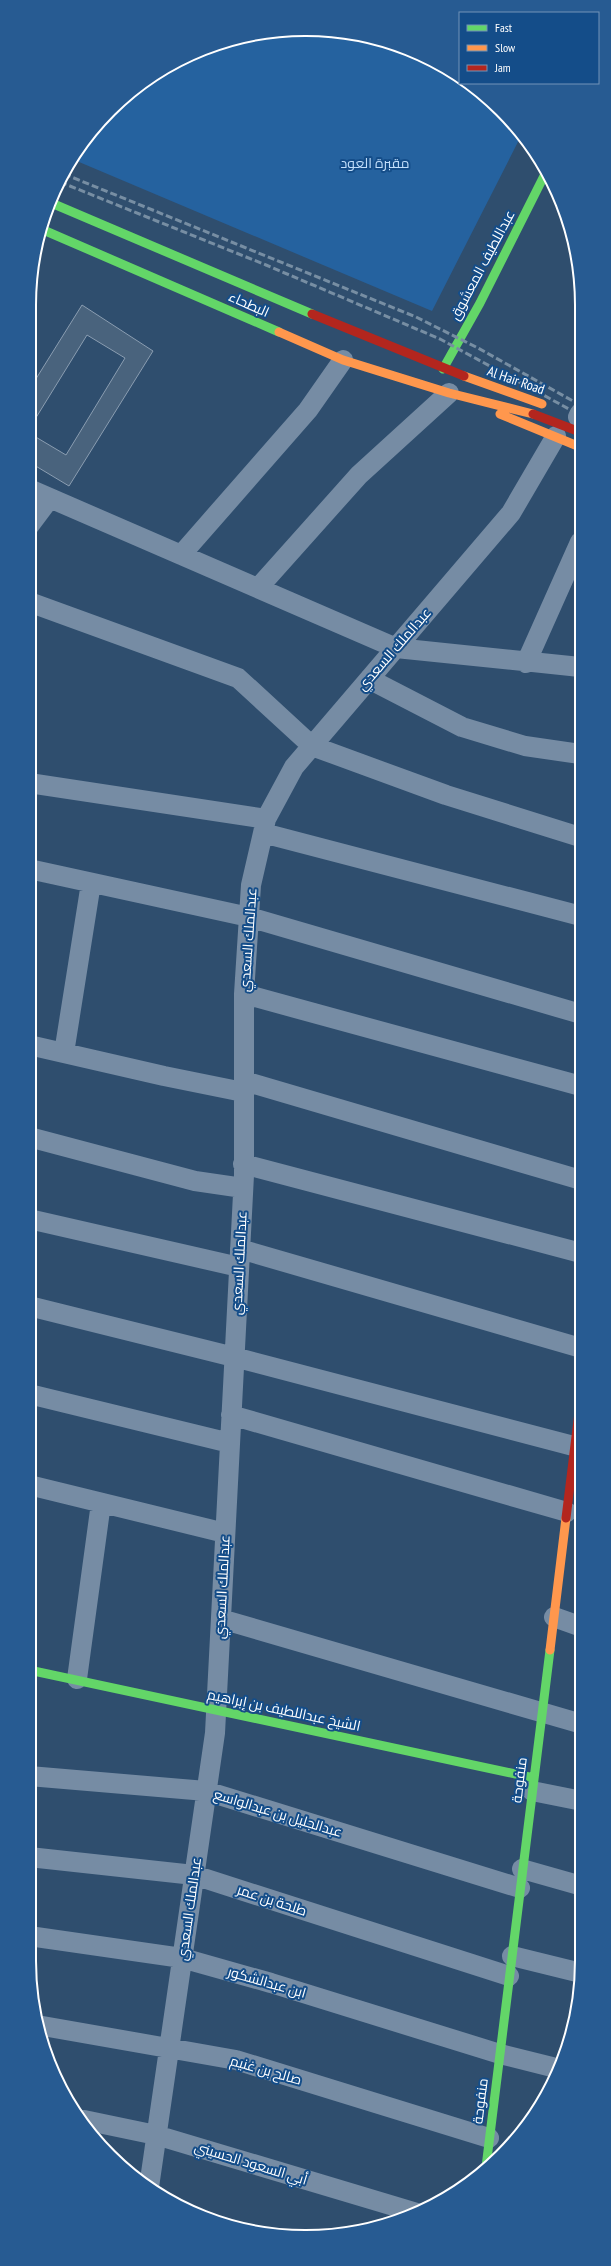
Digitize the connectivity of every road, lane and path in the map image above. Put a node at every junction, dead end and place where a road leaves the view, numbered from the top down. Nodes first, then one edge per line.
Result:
1 (543, 178) edge
2 (56, 205) edge
3 (46, 231) edge
4 (343, 360) junction
5 (443, 368) junction
6 (449, 393) junction
7 (548, 406) dead end
8 (575, 421) edge
9 (556, 436) junction
10 (575, 445) edge
11 (36, 492) edge
12 (50, 498) junction
13 (36, 517) edge
14 (575, 553) edge
15 (181, 555) junction
16 (258, 588) junction
17 (36, 605) edge
18 (396, 648) junction
19 (526, 663) junction
20 (575, 668) edge
21 (369, 679) junction
22 (312, 746) junction
23 (575, 753) edge
24 (36, 784) edge
25 (264, 826) junction
26 (575, 835) edge
27 (36, 871) edge
28 (91, 883) junction
29 (575, 914) edge
30 (248, 917) junction
31 (244, 994) junction
32 (575, 1012) edge
33 (36, 1047) edge
34 (64, 1053) junction
35 (575, 1084) edge
36 (244, 1087) junction
37 (36, 1139) edge
38 (244, 1164) junction
39 (575, 1178) edge
40 (243, 1188) junction
41 (36, 1220) edge
42 (575, 1251) edge
43 (239, 1258) junction
44 (36, 1308) edge
45 (575, 1346) edge
46 (234, 1357) junction
47 (36, 1396) edge
48 (231, 1415) junction
49 (230, 1443) junction
50 (575, 1446) edge
51 (575, 1465) edge
52 (36, 1487) edge
53 (101, 1503) junction
54 (567, 1512) junction
55 (225, 1533) junction
56 (554, 1617) junction
57 (221, 1619) junction
58 (575, 1624) edge
59 (36, 1671) edge
60 (77, 1679) junction
61 (216, 1710) junction
62 (542, 1713) junction
63 (575, 1722) edge
64 (36, 1777) edge
65 (533, 1784) junction
66 (206, 1791) junction
67 (575, 1799) edge
68 (36, 1858) edge
69 (194, 1875) junction
70 (521, 1878) junction
71 (575, 1885) edge
72 (36, 1937) edge
73 (512, 1956) junction
74 (182, 1958) junction
75 (574, 1971) edge
76 (509, 1976) junction
77 (44, 2026) edge
78 (169, 2047) junction
79 (500, 2054) junction
80 (553, 2066) edge
81 (89, 2121) edge
82 (156, 2135) junction
83 (489, 2138) junction
84 (487, 2160) edge
85 (150, 2181) edge
86 (407, 2210) edge

1 - 5 street, عبداللطيف المعشوق
2 - 5 street, البطحاء
3 - 4 street, البطحاء
4 - 6 street, البطحاء
4 - 15 street
5 - 7 street, Al Hair Road
6 - 8 street, البطحاء
6 - 9 street, البطحاء
6 - 16 street
9 - 10 street, البطحاء
9 - 18 street, عبدالملك السعدي
11 - 12 street
12 - 13 street
12 - 15 street
14 - 19 street
15 - 16 street
16 - 18 street
17 - 22 street
18 - 19 street
18 - 21 street, عبدالملك السعدي
19 - 20 street
21 - 22 street, عبدالملك السعدي
21 - 23 street
22 - 25 street, عبدالملك السعدي
22 - 26 street
24 - 25 street
25 - 29 street
25 - 30 street, عبدالملك السعدي
27 - 28 street
28 - 30 street
28 - 34 street
30 - 31 street, عبدالملك السعدي
30 - 32 street
31 - 35 street
31 - 36 street, عبدالملك السعدي
33 - 34 street
34 - 36 street
36 - 38 street, عبدالملك السعدي
36 - 39 street
37 - 40 street
38 - 40 street, عبدالملك السعدي
38 - 42 street
40 - 43 street, عبدالملك السعدي
41 - 43 street
43 - 45 street
43 - 46 street, عبدالملك السعدي
44 - 46 street
46 - 48 street, عبدالملك السعدي
46 - 50 street
47 - 49 street
48 - 49 street, عبدالملك السعدي
48 - 54 street
49 - 55 street, عبدالملك السعدي
51 - 54 street, منفوحة
52 - 53 street
53 - 55 street
53 - 60 street
54 - 56 street, منفوحة
55 - 57 street, عبدالملك السعدي
56 - 58 street
56 - 62 street, منفوحة
57 - 61 street, عبدالملك السعدي
57 - 62 street
59 - 60 street, الشيخ عبداللطيف بن إبراهيم
60 - 61 street, الشيخ عبداللطيف بن إبراهيم
61 - 65 street, الشيخ عبداللطيف بن إبراهيم
61 - 66 street, عبدالملك السعدي
62 - 63 street
62 - 65 street, منفوحة
64 - 66 street, عبدالجليل بن عبدالواسع
65 - 67 street
65 - 70 street, منفوحة
66 - 69 street, عبدالملك السعدي
66 - 70 street, عبدالجليل بن عبدالواسع
68 - 69 street, طلحة بن عمر
69 - 74 street, عبدالملك السعدي
69 - 76 street, طلحة بن عمر
70 - 71 street, عبدالجليل بن عبدالواسع
70 - 73 street, منفوحة
72 - 74 street, ابن عبدالشكور
73 - 75 street
73 - 76 street, منفوحة
74 - 78 street, عبدالملك السعدي
74 - 79 street, ابن عبدالشكور
76 - 79 street, منفوحة
77 - 78 street, صالح بن غنيم
78 - 82 street, عبدالملك السعدي
78 - 83 street, صالح بن غنيم
79 - 80 street, ابن عبدالشكور
79 - 83 street, منفوحة
81 - 82 street, أبي السعود الحسيني
82 - 85 street, عبدالملك السعدي
82 - 86 street, أبي السعود الحسيني
83 - 84 street, منفوحة

